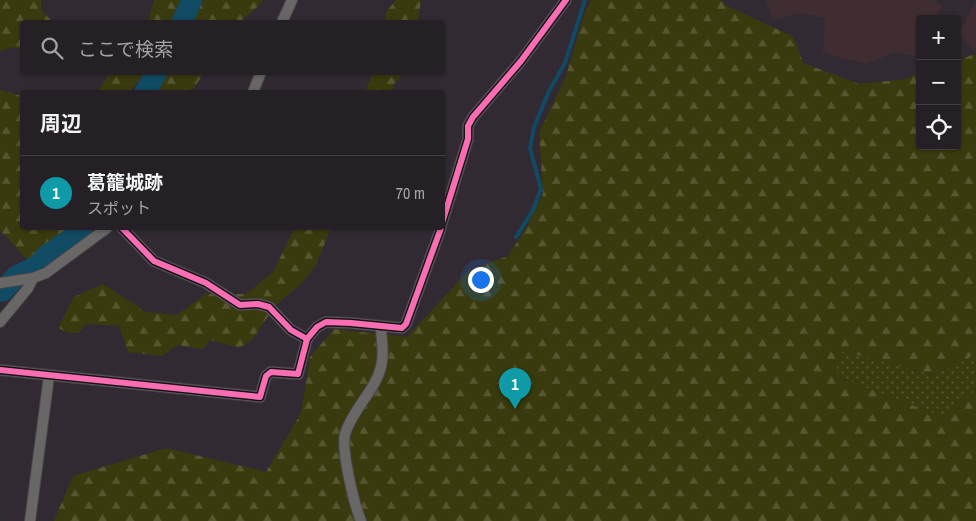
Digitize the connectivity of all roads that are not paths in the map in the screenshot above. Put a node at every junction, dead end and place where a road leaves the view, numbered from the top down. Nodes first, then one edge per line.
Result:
1 (292, 0) edge
2 (566, 0) edge
3 (283, 20) edge
4 (260, 75) edge
5 (254, 90) edge
6 (445, 213) edge
7 (103, 230) edge
8 (124, 230) edge
9 (440, 230) edge
10 (28, 279) junction
11 (3, 282) edge
12 (0, 322) edge
13 (380, 326) junction
14 (307, 339) junction
15 (0, 370) edge
16 (49, 376) junction
17 (30, 521) edge
18 (360, 521) edge

1 - 3 street
2 - 6 street
4 - 5 street
7 - 10 street
8 - 14 street
9 - 13 street
10 - 11 street
10 - 12 street
13 - 14 street
13 - 18 street
14 - 16 street
15 - 16 street
16 - 17 street

